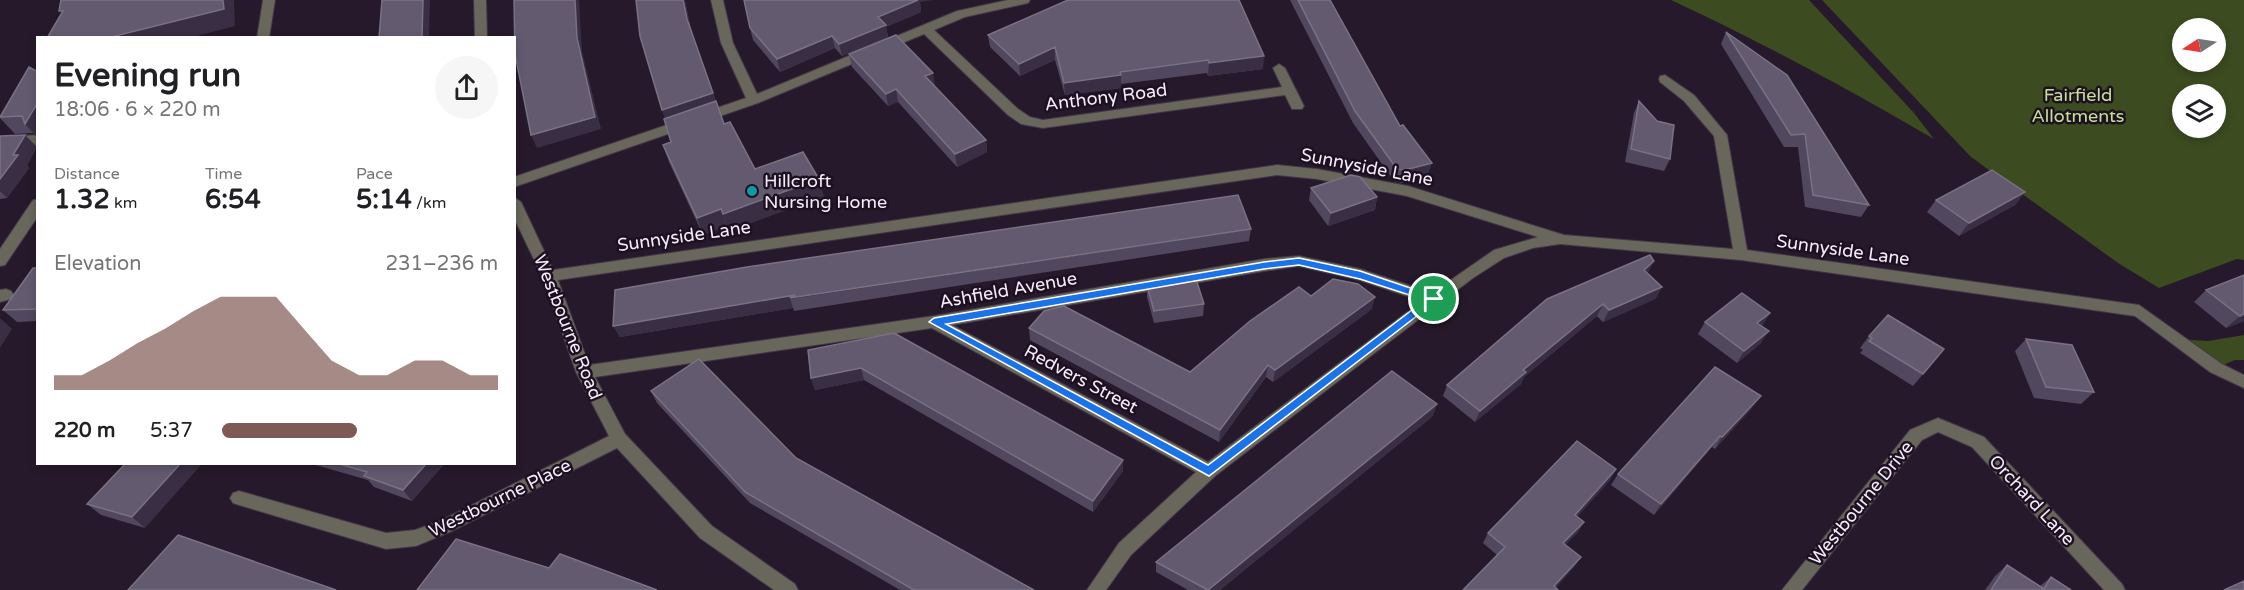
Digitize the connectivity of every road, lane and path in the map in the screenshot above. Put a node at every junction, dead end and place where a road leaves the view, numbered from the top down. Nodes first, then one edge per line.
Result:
1 (269, 0) edge
2 (480, 0) edge
3 (717, 0) edge
4 (1024, 0) edge
5 (926, 29) junction
6 (263, 36) edge
7 (481, 36) edge
8 (1279, 68) dead end
9 (1665, 79) dead end
10 (1290, 90) junction
11 (753, 100) junction
12 (1297, 106) dead end
13 (36, 140) edge
14 (0, 142) edge
15 (516, 181) edge
16 (516, 206) edge
17 (36, 207) edge
18 (1564, 240) junction
19 (1741, 255) junction
20 (0, 261) edge
21 (549, 276) junction
22 (1434, 299) junction
23 (934, 322) junction
24 (2216, 368) junction
25 (2244, 371) edge
26 (584, 372) junction
27 (2244, 382) edge
28 (1938, 424) joint
29 (619, 439) junction
30 (1209, 471) junction
31 (239, 498) dead end
32 (789, 590) edge
33 (1096, 590) edge
34 (1791, 590) edge
35 (2116, 590) edge

1 - 6 street
2 - 7 street
3 - 11 street
4 - 5 street
5 - 10 street, Anthony Road
5 - 11 street
8 - 10 street
9 - 19 street
10 - 12 street
11 - 15 street
13 - 14 street
16 - 21 street, Westbourne Road
17 - 20 street
18 - 19 street, Sunnyside Lane
18 - 21 street, Sunnyside Lane
18 - 22 street
19 - 24 street, Sunnyside Lane
21 - 26 street, Westbourne Road
22 - 23 street, Ashfield Avenue
22 - 30 street
23 - 26 street, Ashfield Avenue
23 - 30 street, Redvers Street
24 - 25 street
24 - 27 street
26 - 29 street, Westbourne Road
28 - 34 street, Westbourne Drive
28 - 35 street, Orchard Lane
29 - 31 street, Westbourne Place
29 - 32 street, Westbourne Road
30 - 33 street

